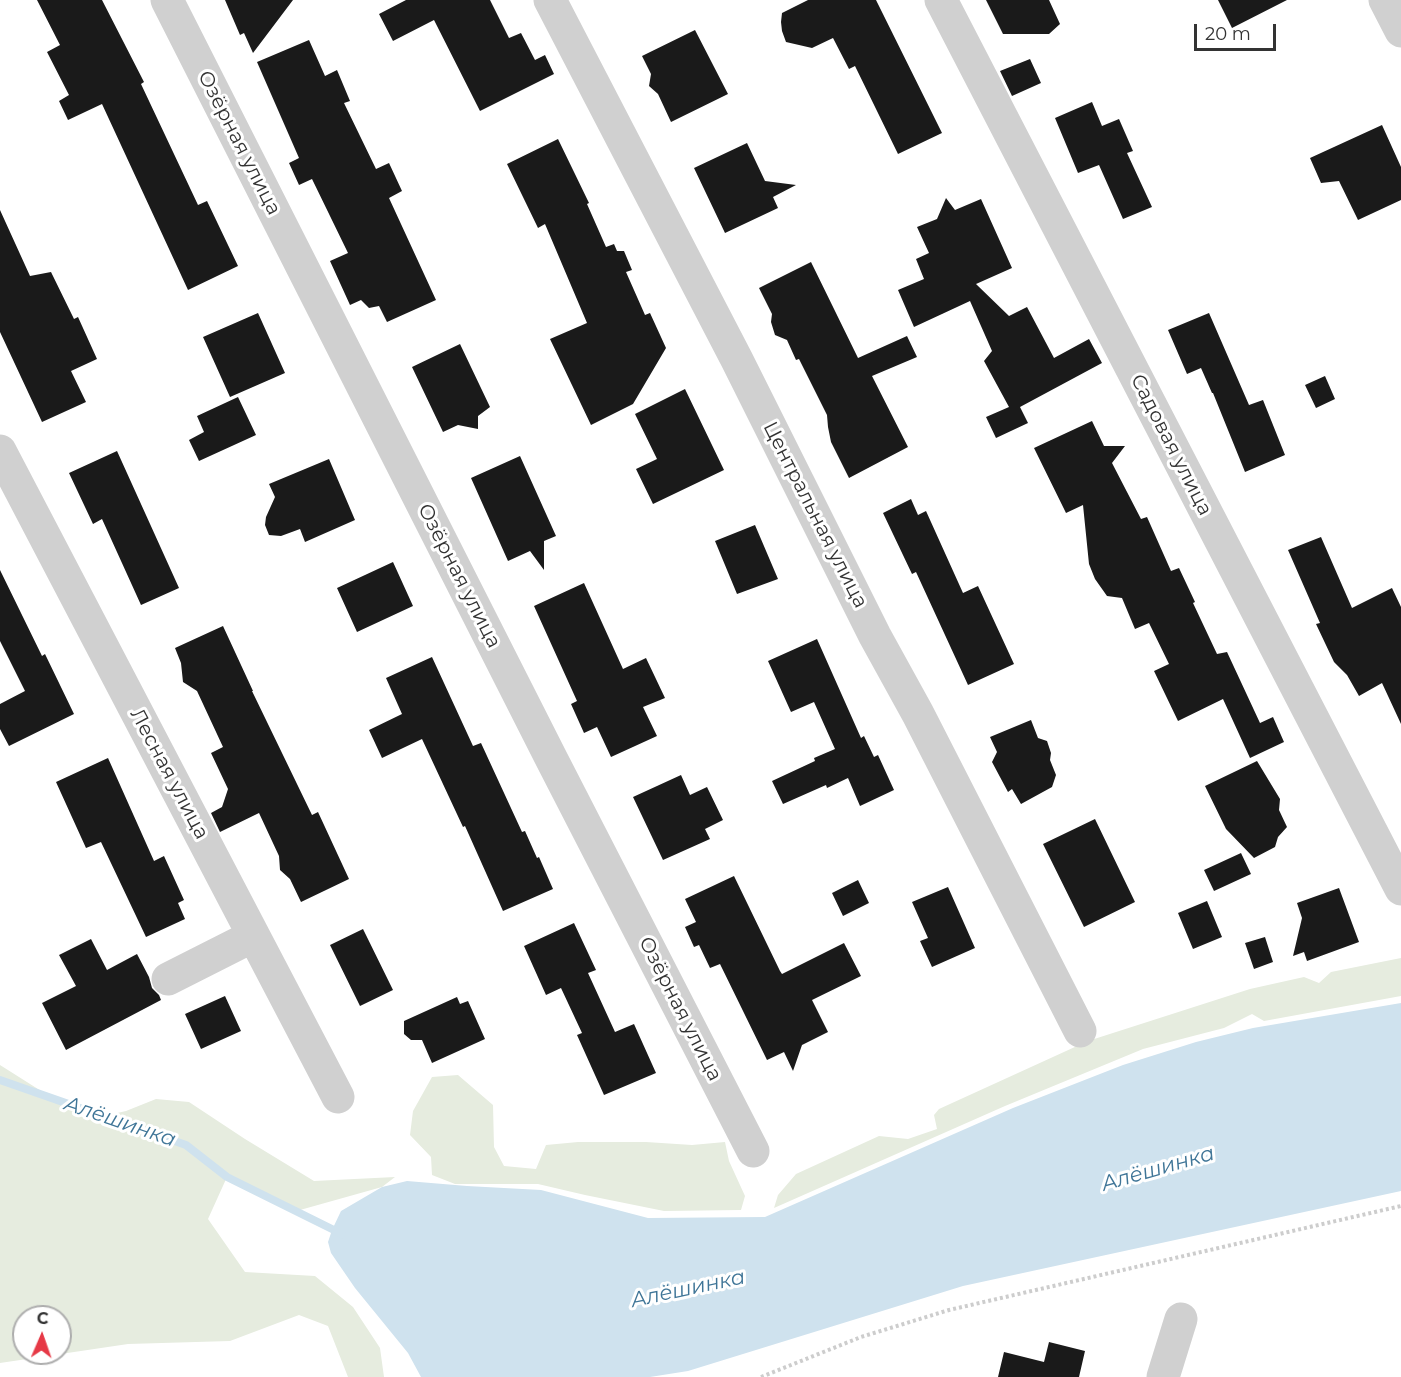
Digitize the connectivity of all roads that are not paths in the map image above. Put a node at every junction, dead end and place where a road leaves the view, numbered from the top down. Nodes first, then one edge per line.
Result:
1 (167, 0) edge
2 (550, 0) edge
3 (941, 0) edge
4 (1385, 0) edge
5 (1401, 31) edge
6 (0, 451) edge
7 (1401, 889) edge
8 (253, 936) junction
9 (168, 979) dead end
10 (1080, 1031) dead end
11 (338, 1097) dead end
12 (753, 1151) dead end
13 (1181, 1319) dead end
14 (1163, 1377) edge

1 - 12 street, Озёрная улица
2 - 10 street, Центральная улица
3 - 7 street, Садовая улица
4 - 5 street
6 - 8 street, Лесная улица
8 - 9 street
8 - 11 street, Лесная улица
13 - 14 street

